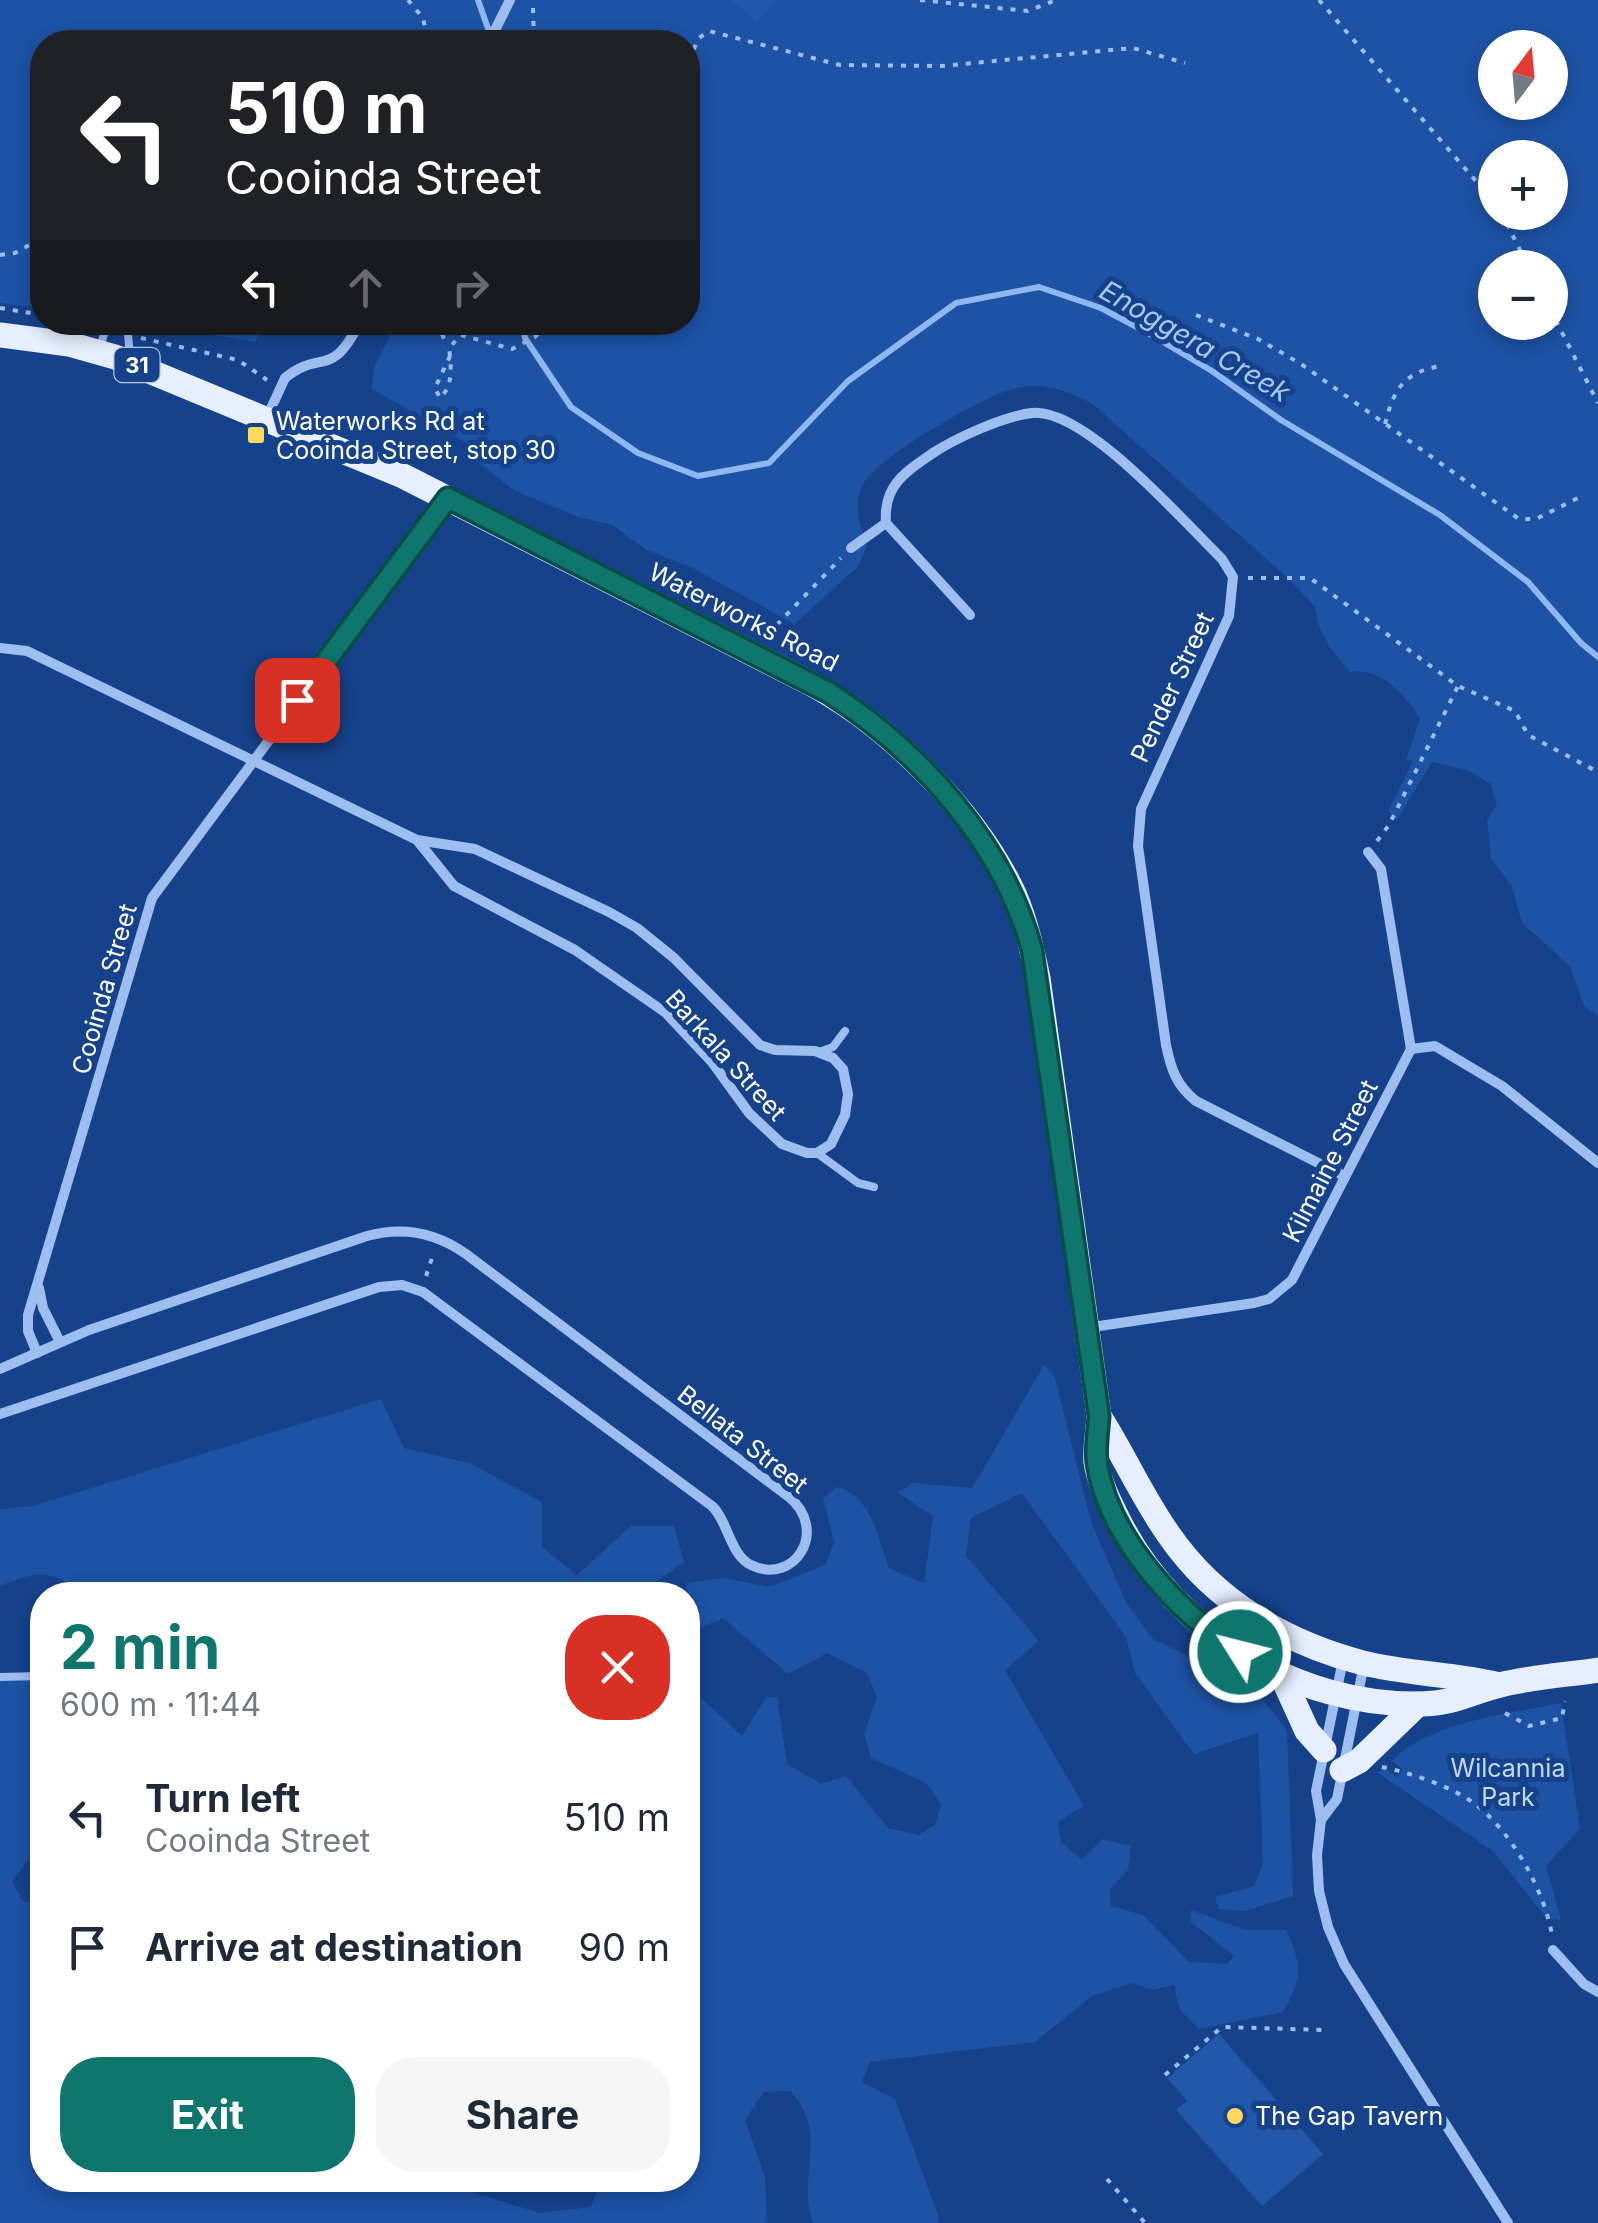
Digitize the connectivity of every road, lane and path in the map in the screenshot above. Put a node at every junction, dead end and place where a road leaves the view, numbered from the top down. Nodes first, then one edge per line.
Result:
1 (408, 0) edge
2 (920, 0) edge
3 (1056, 0) edge
4 (1320, 0) edge
5 (508, 4) edge
6 (534, 8) dead end
7 (426, 30) edge
8 (494, 30) edge
9 (534, 30) edge
10 (700, 37) edge
11 (1185, 63) dead end
12 (1478, 182) edge
13 (30, 244) edge
14 (0, 255) edge
15 (0, 308) edge
16 (30, 313) edge
17 (1196, 315) dead end
18 (0, 335) edge
19 (104, 335) edge
20 (126, 335) edge
21 (134, 335) edge
22 (354, 335) edge
23 (442, 335) edge
24 (460, 335) edge
25 (464, 335) edge
26 (535, 335) edge
27 (1566, 340) edge
28 (448, 348) junction
29 (99, 352) junction
30 (450, 356) junction
31 (132, 363) junction
32 (1440, 366) dead end
33 (280, 386) junction
34 (1598, 403) edge
35 (268, 417) junction
36 (1384, 424) junction
37 (1582, 496) dead end
38 (448, 498) junction
39 (886, 523) junction
40 (851, 548) joint
41 (1234, 577) junction
42 (970, 615) dead end
43 (768, 634) dead end
44 (0, 648) edge
45 (1458, 686) junction
46 (254, 758) junction
47 (1598, 772) edge
48 (417, 840) junction
49 (1368, 852) joint
50 (846, 1031) dead end
51 (1410, 1049) junction
52 (819, 1052) junction
53 (817, 1153) junction
54 (1598, 1163) edge
55 (1342, 1175) junction
56 (874, 1188) dead end
57 (435, 1248) dead end
58 (428, 1269) dead end
59 (40, 1282) junction
60 (1086, 1328) junction
61 (60, 1342) junction
62 (37, 1354) junction
63 (0, 1369) edge
64 (0, 1414) edge
65 (1099, 1416) junction
66 (1354, 1660) junction
67 (1598, 1670) edge
68 (1281, 1674) junction
69 (30, 1676) edge
70 (0, 1677) edge
71 (1499, 1685) junction
72 (1347, 1696) junction
73 (1565, 1701) dead end
74 (1418, 1704) junction
75 (1505, 1713) dead end
76 (1324, 1750) junction
77 (1377, 1766) dead end
78 (1342, 1770) junction
79 (1321, 1820) junction
80 (1553, 1950) joint
81 (1598, 1992) edge
82 (1325, 2030) dead end
83 (1165, 2075) dead end
84 (1107, 2178) dead end
85 (1145, 2223) edge
86 (1508, 2223) edge

1 - 7 path
2 - 3 path
4 - 12 path
5 - 8 street
6 - 9 path
10 - 11 path
13 - 14 path
15 - 16 path
17 - 36 path
18 - 29 main road, Waterworks Road / 31
19 - 29 lane
20 - 31 lane
21 - 33 path
22 - 33 street
23 - 28 path
24 - 28 path
25 - 26 path
27 - 34 path
28 - 30 path
29 - 31 main road, Waterworks Road / 31
30 - 30 path
31 - 35 main road, Waterworks Road / 31
32 - 36 path
33 - 35 street
35 - 38 main road, Waterworks Road / 31
36 - 37 path
38 - 46 street, Cooinda Street
38 - 60 main road, Waterworks Road / 31
39 - 40 street
39 - 41 street
39 - 42 street
40 - 43 path
41 - 45 path
41 - 55 street, Pender Street
44 - 46 street, Barkala Street
45 - 47 path
45 - 49 path
46 - 48 street, Barkala Street
46 - 59 street, Cooinda Street
48 - 52 street, Barkala Street
48 - 53 street, Barkala Street
49 - 51 street
50 - 52 lane
51 - 54 street
51 - 55 street, Kilmaine Street
52 - 53 street
53 - 56 lane
55 - 60 street, Kilmaine Street
57 - 58 path
59 - 61 street
59 - 62 street, Cooinda Street
60 - 65 main road, Waterworks Road / 31
61 - 62 street, Bellata Street
61 - 64 street, Bellata Street
62 - 63 street, Bellata Street
65 - 66 main road, Waterworks Road / 31
65 - 68 main road, Waterworks Road / 31
66 - 71 main road, Waterworks Road / 31
66 - 72 street
66 - 72 street
67 - 71 main road, Waterworks Road / 31
68 - 72 main road, Waterworks Road / 31
68 - 76 main road
69 - 70 lane
71 - 74 main road, Waterworks Road / 31
72 - 74 main road, Waterworks Road / 31
72 - 76 street
72 - 78 street
73 - 75 path
74 - 78 main road
76 - 79 street
77 - 80 path
78 - 79 street
79 - 86 street
80 - 81 street
82 - 83 path
84 - 85 path

